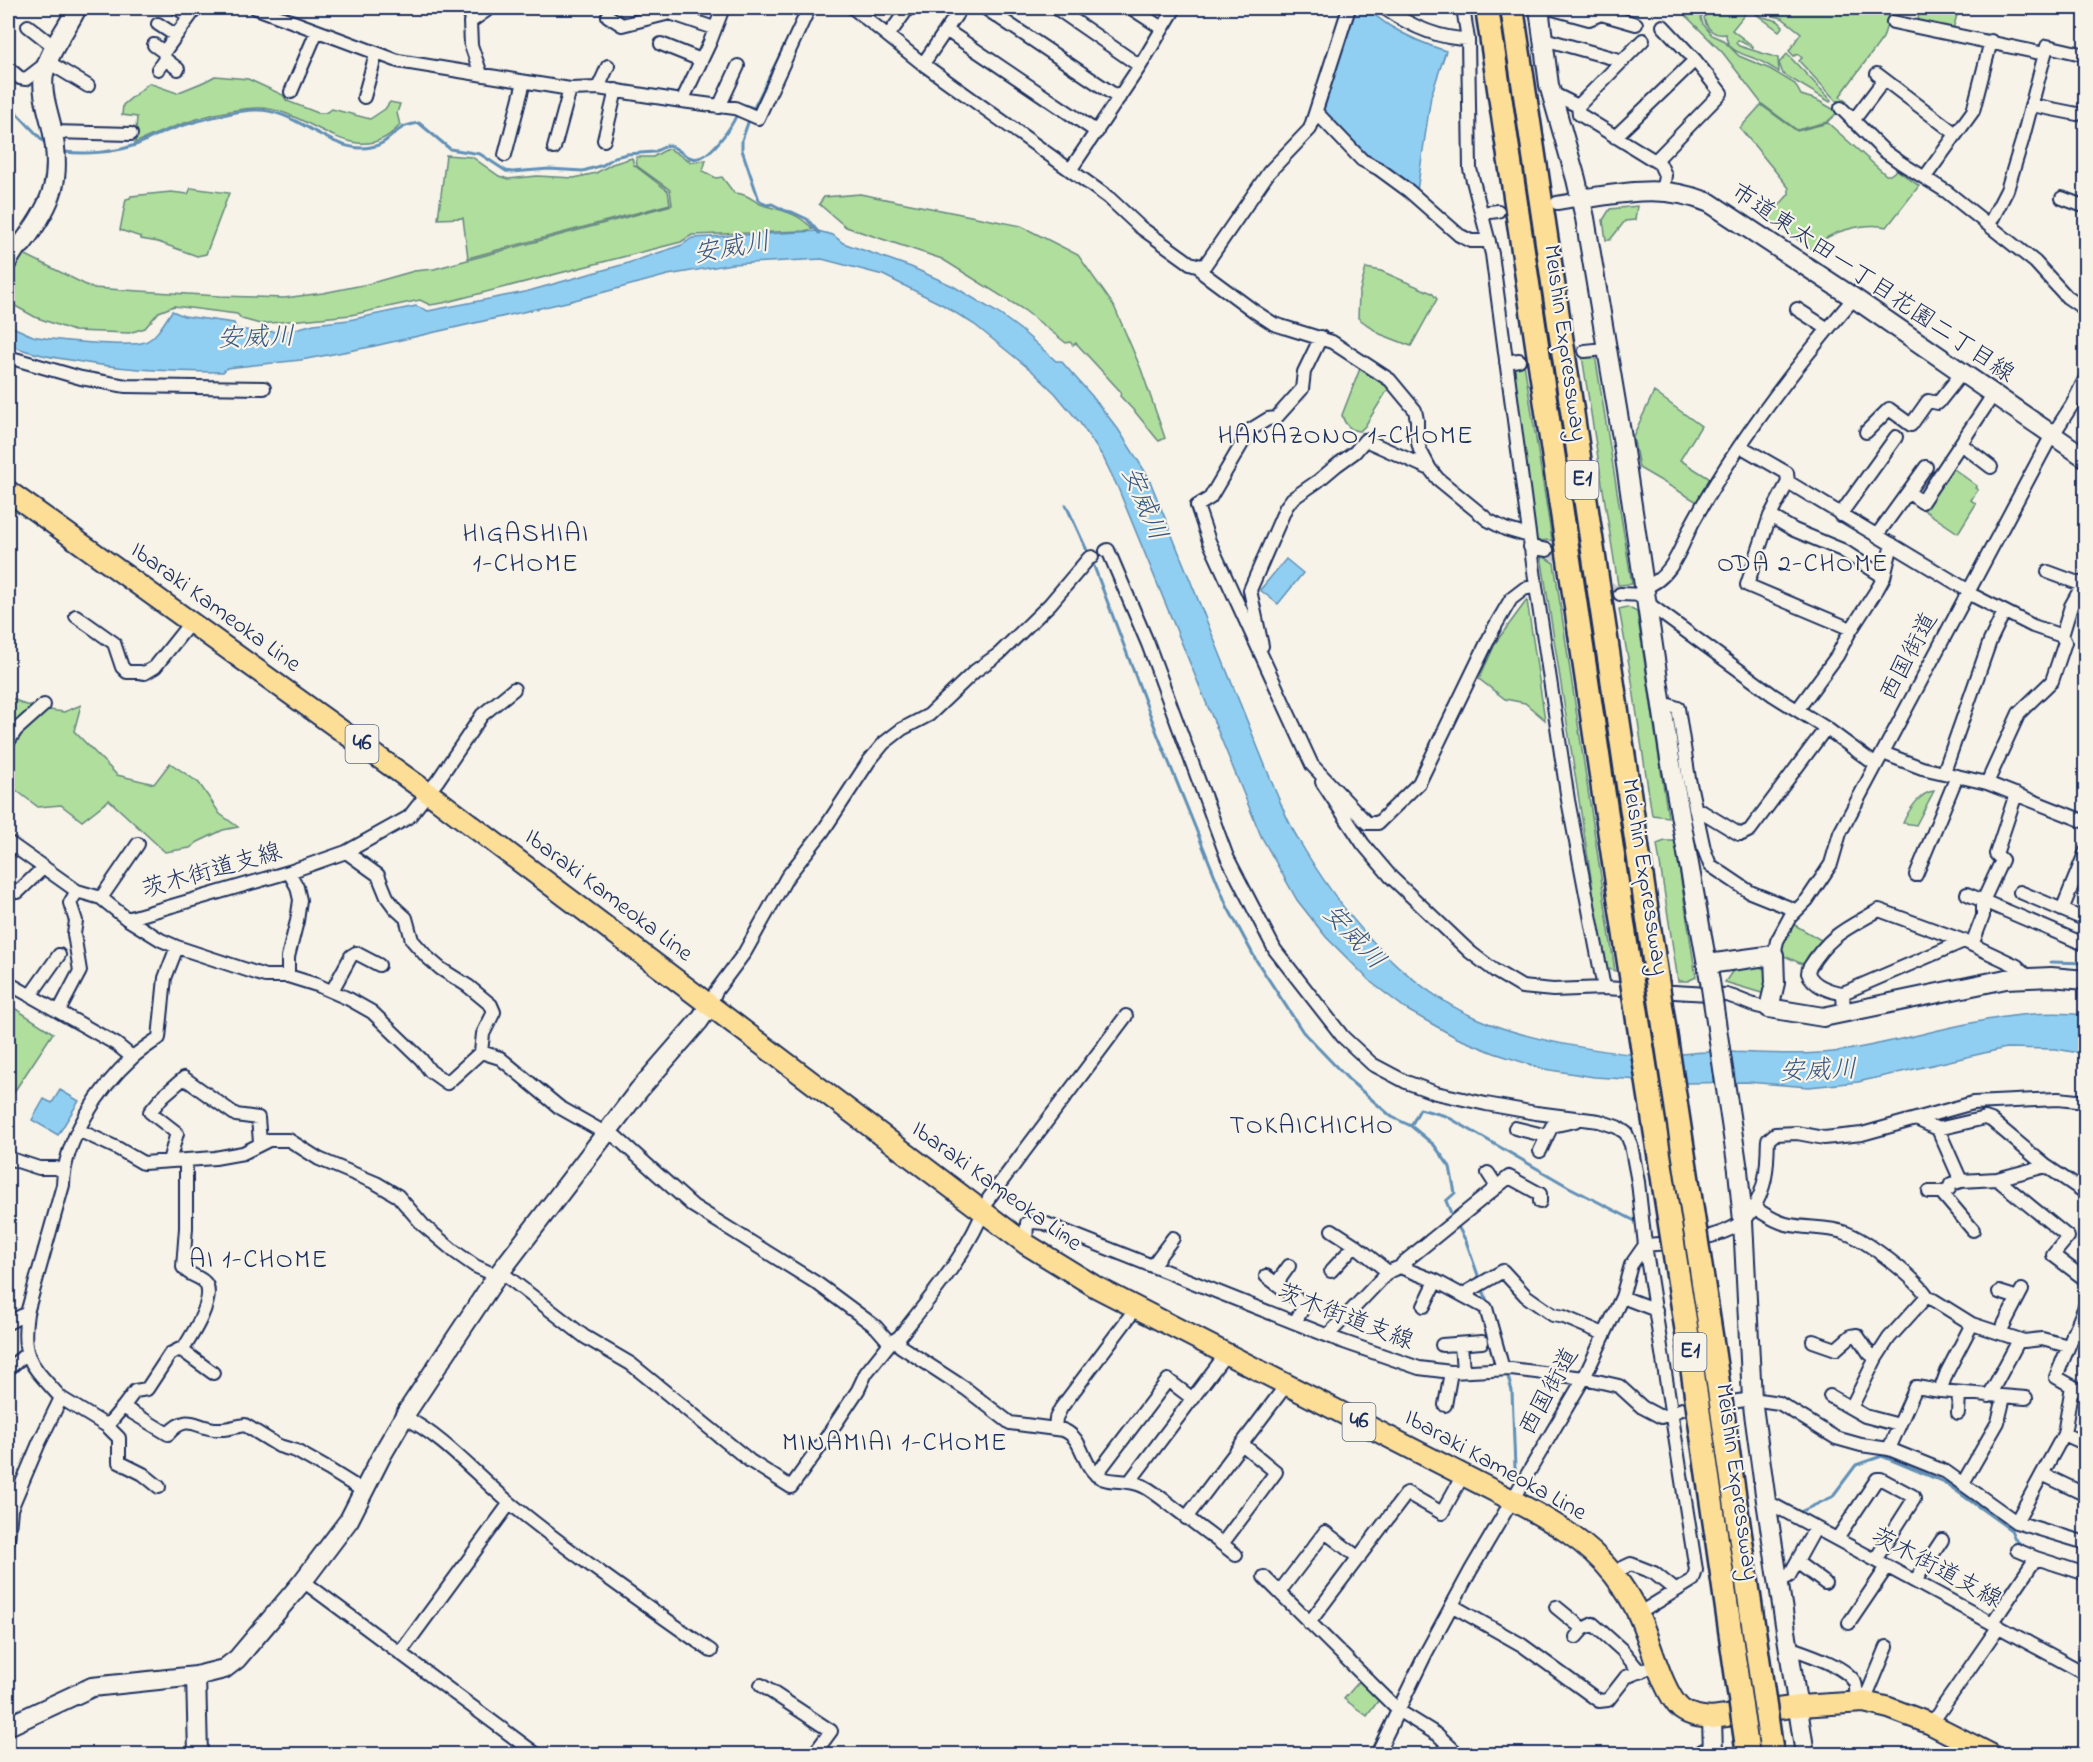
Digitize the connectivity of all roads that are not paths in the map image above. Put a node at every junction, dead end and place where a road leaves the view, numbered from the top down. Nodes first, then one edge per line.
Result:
1 (77, 8) edge
2 (177, 8) edge
3 (256, 8) edge
4 (490, 8) edge
5 (723, 8) edge
6 (809, 8) edge
7 (854, 8) edge
8 (908, 8) edge
9 (961, 8) edge
10 (985, 8) edge
11 (1056, 8) edge
12 (1131, 8) edge
13 (1175, 8) edge
14 (1349, 8) edge
15 (1384, 8) edge
16 (1464, 8) edge
17 (1487, 8) edge
18 (1512, 8) edge
19 (1540, 8) edge
20 (671, 10) edge
21 (1601, 11) edge
22 (193, 12) edge
23 (608, 16) dead end
24 (1893, 22) dead end
25 (158, 24) dead end
26 (1636, 24) dead end
27 (28, 26) dead end
28 (1663, 26) dead end
29 (714, 28) junction
30 (1162, 28) junction
31 (946, 30) junction
32 (317, 31) junction
33 (175, 35) junction
34 (888, 36) junction
35 (1468, 39) junction
36 (1544, 39) junction
37 (1643, 40) dead end
38 (1991, 41) junction
39 (661, 44) dead end
40 (376, 54) junction
41 (2045, 54) junction
42 (52, 55) junction
43 (2085, 55) edge
44 (701, 60) junction
45 (1695, 60) junction
46 (1623, 61) junction
47 (923, 64) junction
48 (608, 66) dead end
49 (738, 66) dead end
50 (1140, 66) junction
51 (8, 68) edge
52 (178, 69) dead end
53 (481, 74) junction
54 (524, 82) junction
55 (88, 86) dead end
56 (598, 88) junction
57 (570, 89) junction
58 (616, 90) junction
59 (291, 92) dead end
60 (1551, 93) junction
61 (364, 97) dead end
62 (1119, 98) junction
63 (682, 101) junction
64 (2032, 105) junction
65 (1578, 106) junction
66 (719, 107) junction
67 (1841, 108) dead end
68 (1316, 112) junction
69 (2077, 114) dead end
70 (1853, 121) junction
71 (53, 132) junction
72 (1097, 132) junction
73 (131, 134) dead end
74 (1956, 134) junction
75 (1615, 137) junction
76 (604, 140) dead end
77 (554, 148) dead end
78 (505, 155) dead end
79 (1655, 161) junction
80 (1071, 169) junction
81 (1925, 177) junction
82 (1663, 191) junction
83 (2062, 198) dead end
84 (1581, 199) junction
85 (1557, 203) dead end
86 (2085, 207) edge
87 (1498, 210) dead end
88 (1482, 213) junction
89 (1989, 225) junction
90 (1489, 242) junction
91 (22, 244) joint
92 (8, 266) edge
93 (1200, 266) junction
94 (1854, 298) junction
95 (1797, 309) dead end
96 (2085, 310) edge
97 (1828, 329) junction
98 (1321, 337) junction
99 (1605, 349) junction
100 (1585, 351) tunnel mouth
101 (8, 357) edge
102 (1962, 373) junction
103 (2085, 376) edge
104 (264, 388) dead end
105 (1993, 395) junction
106 (1866, 432) dead end
107 (2052, 436) junction
108 (1896, 437) dead end
109 (1960, 444) junction
110 (1740, 446) junction
111 (2085, 458) edge
112 (1926, 466) dead end
113 (1991, 467) dead end
114 (1430, 469) junction
115 (1788, 482) junction
116 (8, 491) edge
117 (1908, 492) junction
118 (1840, 514) junction
119 (1770, 516) junction
120 (1877, 535) junction
121 (1530, 541) junction
122 (1892, 544) junction
123 (1547, 550) tunnel mouth
124 (1106, 551) dead end
125 (1091, 557) dead end
126 (2048, 572) dead end
127 (1884, 577) junction
128 (2084, 583) edge
129 (1536, 586) junction
130 (1969, 592) junction
131 (1620, 594) tunnel mouth
132 (1645, 595) junction
133 (2004, 612) junction
134 (76, 616) dead end
135 (190, 623) junction
136 (1851, 629) junction
137 (2062, 636) junction
138 (1268, 671) junction
139 (514, 689) dead end
140 (44, 705) dead end
141 (1663, 706) junction
142 (1798, 710) junction
143 (1826, 728) junction
144 (8, 742) edge
145 (1879, 759) junction
146 (1312, 765) junction
147 (1944, 772) junction
148 (1958, 776) junction
149 (1987, 783) junction
150 (428, 793) junction
151 (2016, 794) junction
152 (1696, 810) junction
153 (2085, 822) edge
154 (8, 842) edge
155 (138, 844) dead end
156 (2085, 850) edge
157 (346, 852) junction
158 (44, 867) junction
159 (289, 872) junction
160 (1916, 875) dead end
161 (77, 891) junction
162 (2020, 892) dead end
163 (1967, 894) dead end
164 (8, 897) edge
165 (101, 898) junction
166 (1983, 901) junction
167 (1796, 910) junction
168 (2062, 910) junction
169 (127, 919) junction
170 (2085, 920) edge
171 (2085, 941) edge
172 (1968, 943) junction
173 (177, 947) junction
174 (59, 955) dead end
175 (1774, 955) junction
176 (379, 965) dead end
177 (1709, 972) junction
178 (288, 976) junction
179 (2029, 978) junction
180 (2085, 980) edge
181 (8, 983) edge
182 (1604, 988) junction
183 (332, 991) junction
184 (1844, 993) junction
185 (30, 996) junction
186 (710, 1005) junction
187 (1769, 1008) junction
188 (59, 1011) junction
189 (1844, 1013) junction
190 (1126, 1016) dead end
191 (481, 1052) junction
192 (132, 1057) junction
193 (2085, 1102) edge
194 (1916, 1119) junction
195 (1585, 1120) junction
196 (1515, 1128) dead end
197 (1938, 1129) junction
198 (78, 1130) junction
199 (605, 1133) junction
200 (1547, 1136) junction
201 (260, 1142) junction
202 (1540, 1151) dead end
203 (8, 1158) edge
204 (169, 1161) junction
205 (186, 1162) junction
206 (2046, 1166) junction
207 (63, 1171) junction
208 (1488, 1173) dead end
209 (1996, 1179) junction
210 (1961, 1181) junction
211 (1497, 1187) junction
212 (2085, 1193) edge
213 (1540, 1202) dead end
214 (983, 1213) junction
215 (1748, 1214) junction
216 (1332, 1230) dead end
217 (1973, 1230) dead end
218 (1173, 1238) dead end
219 (1026, 1245) junction
220 (1355, 1245) junction
221 (1645, 1245) junction
222 (1152, 1266) junction
223 (1290, 1266) dead end
224 (1394, 1269) junction
225 (1330, 1271) dead end
226 (499, 1274) junction
227 (1266, 1276) dead end
228 (2085, 1280) edge
229 (1436, 1281) junction
230 (1276, 1284) junction
231 (1999, 1292) dead end
232 (1462, 1295) junction
233 (1927, 1296) junction
234 (1622, 1297) junction
235 (2085, 1304) edge
236 (1424, 1306) dead end
237 (1136, 1308) junction
238 (1656, 1310) junction
239 (27, 1313) junction
240 (1295, 1322) junction
241 (8, 1323) edge
242 (1972, 1324) junction
243 (2000, 1332) junction
244 (2073, 1333) junction
245 (1604, 1334) junction
246 (1328, 1335) junction
247 (2085, 1339) edge
248 (895, 1340) junction
249 (2019, 1340) junction
250 (1813, 1341) dead end
251 (1482, 1342) dead end
252 (1461, 1344) junction
253 (1442, 1345) dead end
254 (2068, 1346) junction
255 (1836, 1349) junction
256 (182, 1351) junction
257 (26, 1354) junction
258 (1226, 1354) junction
259 (1826, 1358) dead end
260 (1876, 1358) junction
261 (8, 1369) edge
262 (1503, 1369) junction
263 (1457, 1372) junction
264 (213, 1373) dead end
265 (1584, 1378) junction
266 (1287, 1384) junction
267 (2072, 1386) junction
268 (1941, 1391) junction
269 (1959, 1393) junction
270 (2085, 1393) edge
271 (1830, 1396) dead end
272 (1989, 1396) junction
273 (2004, 1397) junction
274 (61, 1398) junction
275 (2026, 1398) dead end
276 (1193, 1399) junction
277 (1752, 1399) junction
278 (1445, 1405) dead end
279 (123, 1407) junction
280 (1851, 1408) junction
281 (1958, 1413) dead end
282 (1672, 1414) junction
283 (404, 1418) junction
284 (1899, 1425) junction
285 (106, 1426) junction
286 (1055, 1429) junction
287 (2064, 1434) junction
288 (1242, 1444) junction
289 (2085, 1444) edge
290 (1889, 1449) junction
291 (2042, 1474) junction
292 (1096, 1475) junction
293 (1463, 1475) junction
294 (1130, 1481) junction
295 (1963, 1483) junction
296 (159, 1487) dead end
297 (364, 1492) junction
298 (2085, 1495) edge
299 (1512, 1500) junction
300 (1766, 1501) junction
301 (510, 1503) junction
302 (1186, 1518) junction
303 (2016, 1522) junction
304 (1815, 1529) junction
305 (1837, 1539) junction
306 (1942, 1540) dead end
307 (8, 1541) edge
308 (2085, 1542) edge
309 (1222, 1544) junction
310 (2017, 1550) dead end
311 (1236, 1555) dead end
312 (1359, 1558) junction
313 (2036, 1558) junction
314 (1875, 1560) junction
315 (1798, 1563) junction
316 (1887, 1567) junction
317 (1612, 1573) junction
318 (2085, 1574) edge
319 (1264, 1577) dead end
320 (303, 1581) junction
321 (1915, 1581) junction
322 (1778, 1582) junction
323 (1825, 1582) dead end
324 (1675, 1590) junction
325 (1280, 1591) junction
326 (1453, 1606) junction
327 (1556, 1607) dead end
328 (1638, 1614) junction
329 (1309, 1623) junction
330 (1849, 1623) dead end
331 (1996, 1624) junction
332 (1788, 1647) junction
333 (1887, 1647) dead end
334 (711, 1651) dead end
335 (400, 1653) junction
336 (1649, 1668) junction
337 (2085, 1674) edge
338 (196, 1676) junction
339 (761, 1685) dead end
340 (1860, 1702) junction
341 (1798, 1706) junction
342 (1399, 1711) junction
343 (1712, 1718) junction
344 (1931, 1724) junction
345 (8, 1726) edge
346 (1707, 1752) edge
347 (198, 1755) edge
348 (536, 1755) edge
349 (813, 1755) edge
350 (1377, 1755) edge
351 (1458, 1755) edge
352 (1748, 1755) edge
353 (1772, 1755) edge
354 (1805, 1755) edge
355 (1990, 1755) edge

1 - 42 street
2 - 22 street
3 - 32 street
4 - 53 street
5 - 29 street
6 - 66 street
7 - 34 street
8 - 34 street
9 - 31 street
10 - 62 street
11 - 50 street
12 - 30 street
13 - 30 street
14 - 68 street
15 - 35 street
16 - 35 street
17 - 352 highway, Meishin Expressway / E1, bridge
18 - 353 highway, Meishin Expressway / E1, bridge
19 - 21 street
19 - 36 street
20 - 23 street
20 - 29 street
21 - 26 street
22 - 33 street
24 - 38 street
25 - 33 street
27 - 42 street
28 - 45 street
29 - 44 street
30 - 50 street
31 - 47 street
31 - 72 street
32 - 40 street
32 - 59 street
33 - 52 street
34 - 47 street
35 - 88 street
36 - 46 street
36 - 60 street
37 - 46 street
38 - 41 street
38 - 74 street
39 - 44 street
40 - 53 street
40 - 61 street
41 - 43 street
41 - 64 street
42 - 51 street
42 - 55 street
42 - 71 street
44 - 63 street
45 - 75 street
45 - 79 street
46 - 65 street
47 - 80 street
48 - 56 street
49 - 66 street
50 - 62 street
53 - 54 street
54 - 57 street
54 - 78 street
56 - 57 street
56 - 58 street
57 - 77 street
58 - 63 street
58 - 76 street
60 - 65 street
60 - 84 street
62 - 72 street
63 - 66 street
64 - 69 street
64 - 89 street
65 - 75 street
67 - 70 street
68 - 90 street
68 - 93 street
70 - 74 street
70 - 81 street
71 - 73 street
71 - 91 street
72 - 80 street
74 - 81 street
75 - 79 street
79 - 82 street
80 - 93 street
81 - 89 street
82 - 84 street, 市道東太田一丁目花園二丁目線
82 - 94 street, 市道東太田一丁目花園二丁目線
83 - 86 street
84 - 85 street
84 - 99 street
87 - 88 street
88 - 90 street
89 - 96 street
90 - 121 street
91 - 92 street
93 - 98 street
94 - 97 street
94 - 102 street, 市道東太田一丁目花園二丁目線
95 - 97 street
97 - 110 street
98 - 114 street
98 - 138 street
99 - 100 street
99 - 132 street
101 - 104 street
102 - 105 street, 市道東太田一丁目花園二丁目線
102 - 106 street
103 - 107 street, 西国街道
105 - 107 street, 市道東太田一丁目花園二丁目線
105 - 109 street
107 - 111 street, 市道東太田一丁目花園二丁目線
107 - 130 street, 西国街道
108 - 118 street
109 - 113 street
109 - 117 street
110 - 115 street
110 - 132 street
112 - 117 street
114 - 121 street
114 - 138 street
115 - 118 street
115 - 119 street
116 - 135 main road, Ibaraki Kameoka Line / 46
117 - 120 street
118 - 120 street
119 - 127 street
119 - 136 street
120 - 122 street
121 - 123 street
121 - 129 street
122 - 127 street
122 - 130 street
124 - 195 street
125 - 186 street
126 - 128 street
127 - 136 street
128 - 137 street
129 - 146 street
129 - 182 street
130 - 133 street
130 - 145 street, 西国街道
131 - 132 street
132 - 141 street
132 - 142 street
133 - 137 street
133 - 147 street
134 - 135 street
135 - 150 main road, Ibaraki Kameoka Line / 46
136 - 142 street
137 - 149 street
138 - 146 street
139 - 150 street, 茨木街道支線
140 - 144 street
141 - 152 street
141 - 177 street
142 - 143 street
143 - 145 street
143 - 152 street
145 - 147 street
145 - 167 street, 西国街道
146 - 182 street
147 - 148 street
148 - 149 street
148 - 160 street
149 - 151 street
150 - 157 street, 茨木街道支線
150 - 186 main road, Ibaraki Kameoka Line / 46
151 - 153 street
151 - 166 street
152 - 167 street
154 - 158 street, 茨木街道支線
155 - 165 street
156 - 168 street
157 - 159 street, 茨木街道支線
157 - 191 street
158 - 161 street, 茨木街道支線
158 - 164 street
159 - 169 street, 茨木街道支線
159 - 178 street
161 - 165 street, 茨木街道支線
161 - 188 street
162 - 168 street
163 - 166 street
165 - 169 street, 茨木街道支線
166 - 171 street
166 - 172 street
167 - 175 street, 西国街道
168 - 170 street
169 - 173 street
172 - 179 street
172 - 184 street
172 - 184 street
173 - 178 street
173 - 192 street
174 - 185 street
175 - 177 street
175 - 187 street
176 - 183 street
177 - 215 street, bridge
178 - 183 street
179 - 180 street
179 - 189 street
181 - 185 street
182 - 187 street
183 - 191 street
184 - 189 street
185 - 188 street
186 - 199 street
186 - 214 main road, Ibaraki Kameoka Line / 46
187 - 189 street
188 - 192 street
190 - 214 street
191 - 199 street
192 - 198 street
193 - 194 street
194 - 197 street
194 - 215 street
195 - 200 street
195 - 221 street
196 - 200 street
197 - 206 street
197 - 210 street
198 - 204 street
198 - 207 street
199 - 226 street
199 - 248 street
200 - 202 street
201 - 204 street
201 - 205 street
201 - 226 street
203 - 207 street
204 - 205 street
205 - 256 street
206 - 209 street
206 - 212 street
207 - 239 street
208 - 211 street
209 - 210 street
209 - 228 street
210 - 217 street
211 - 213 street
211 - 224 street
214 - 219 main road, Ibaraki Kameoka Line / 46
214 - 248 street
215 - 221 street
215 - 233 street
215 - 277 street
216 - 220 street
218 - 222 street
219 - 222 street, 茨木街道支線
219 - 237 main road, Ibaraki Kameoka Line / 46
220 - 224 street
220 - 225 street
221 - 234 street, 西国街道
221 - 238 street
222 - 240 street, 茨木街道支線
223 - 230 street
224 - 229 street
224 - 246 street
226 - 248 street
226 - 283 street
227 - 230 street
229 - 232 street
229 - 236 street
230 - 240 street
231 - 243 street
232 - 245 street
232 - 262 street
233 - 242 street
233 - 260 street
234 - 238 street
234 - 245 street, 西国街道
235 - 244 street
237 - 258 main road, Ibaraki Kameoka Line / 46
237 - 286 street
238 - 282 street
239 - 241 street
239 - 257 street
240 - 246 street, 茨木街道支線
242 - 243 street
242 - 268 street
243 - 249 street
244 - 247 street
244 - 254 street
245 - 265 street, 西国街道
246 - 263 street, 茨木街道支線
248 - 286 street
249 - 254 street
249 - 272 street
250 - 255 street
251 - 252 street
252 - 253 street
252 - 263 street
254 - 267 street
255 - 259 street
255 - 260 street
256 - 264 street
256 - 279 street
257 - 261 street
257 - 274 street
258 - 266 main road, Ibaraki Kameoka Line / 46
258 - 276 street
260 - 280 street
262 - 263 street, 茨木街道支線
262 - 265 street, 茨木街道支線
263 - 278 street
265 - 282 street, 茨木街道支線
265 - 299 street, 西国街道
266 - 288 street
266 - 293 main road, Ibaraki Kameoka Line / 46
267 - 270 street
267 - 287 street
268 - 269 street
268 - 284 street
269 - 272 street
269 - 281 street
271 - 280 street
272 - 273 street
273 - 275 street
273 - 295 street
274 - 285 street
274 - 307 street
276 - 292 street
276 - 294 street
277 - 282 street
277 - 290 street
277 - 300 street
279 - 285 street
279 - 297 street
280 - 284 street
282 - 324 street
283 - 297 street
283 - 301 street
284 - 290 street
285 - 296 street
286 - 292 street
287 - 289 street
287 - 291 street
288 - 302 street
288 - 309 street
290 - 295 street
291 - 298 street
291 - 303 street
292 - 294 street
293 - 299 main road, Ibaraki Kameoka Line / 46
293 - 312 street
294 - 302 street
295 - 303 street
297 - 320 street
299 - 317 main road, Ibaraki Kameoka Line / 46
299 - 326 street, 西国街道
300 - 304 street, 茨木街道支線
300 - 322 street
301 - 334 street
301 - 335 street
302 - 309 street
303 - 308 street
304 - 305 street, 茨木街道支線
304 - 315 street
305 - 314 street, 茨木街道支線
305 - 314 street
306 - 321 street
309 - 311 street
310 - 313 street
312 - 325 street
312 - 329 street
313 - 318 street
313 - 331 street
314 - 316 street, 茨木街道支線
315 - 322 street
315 - 323 street
316 - 321 street, 茨木街道支線
316 - 330 street
317 - 324 street
317 - 328 main road, Ibaraki Kameoka Line / 46
319 - 325 street
320 - 335 street
320 - 338 street
321 - 331 street, 茨木街道支線
322 - 332 street
324 - 328 street
325 - 329 street
326 - 336 street
326 - 342 street, 西国街道
327 - 336 street
328 - 336 main road, Ibaraki Kameoka Line / 46
329 - 342 street
331 - 337 street, 茨木街道支線
331 - 344 street
332 - 340 street
332 - 341 street
333 - 340 street
335 - 348 street
336 - 343 main road, Ibaraki Kameoka Line / 46
338 - 345 street
338 - 347 street
339 - 349 street
340 - 341 main road, Ibaraki Kameoka Line / 46
340 - 344 main road, Ibaraki Kameoka Line / 46
341 - 343 main road, Ibaraki Kameoka Line / 46
341 - 354 street
342 - 350 street, 西国街道
342 - 351 street
343 - 346 street
344 - 355 main road, Ibaraki Kameoka Line / 46

